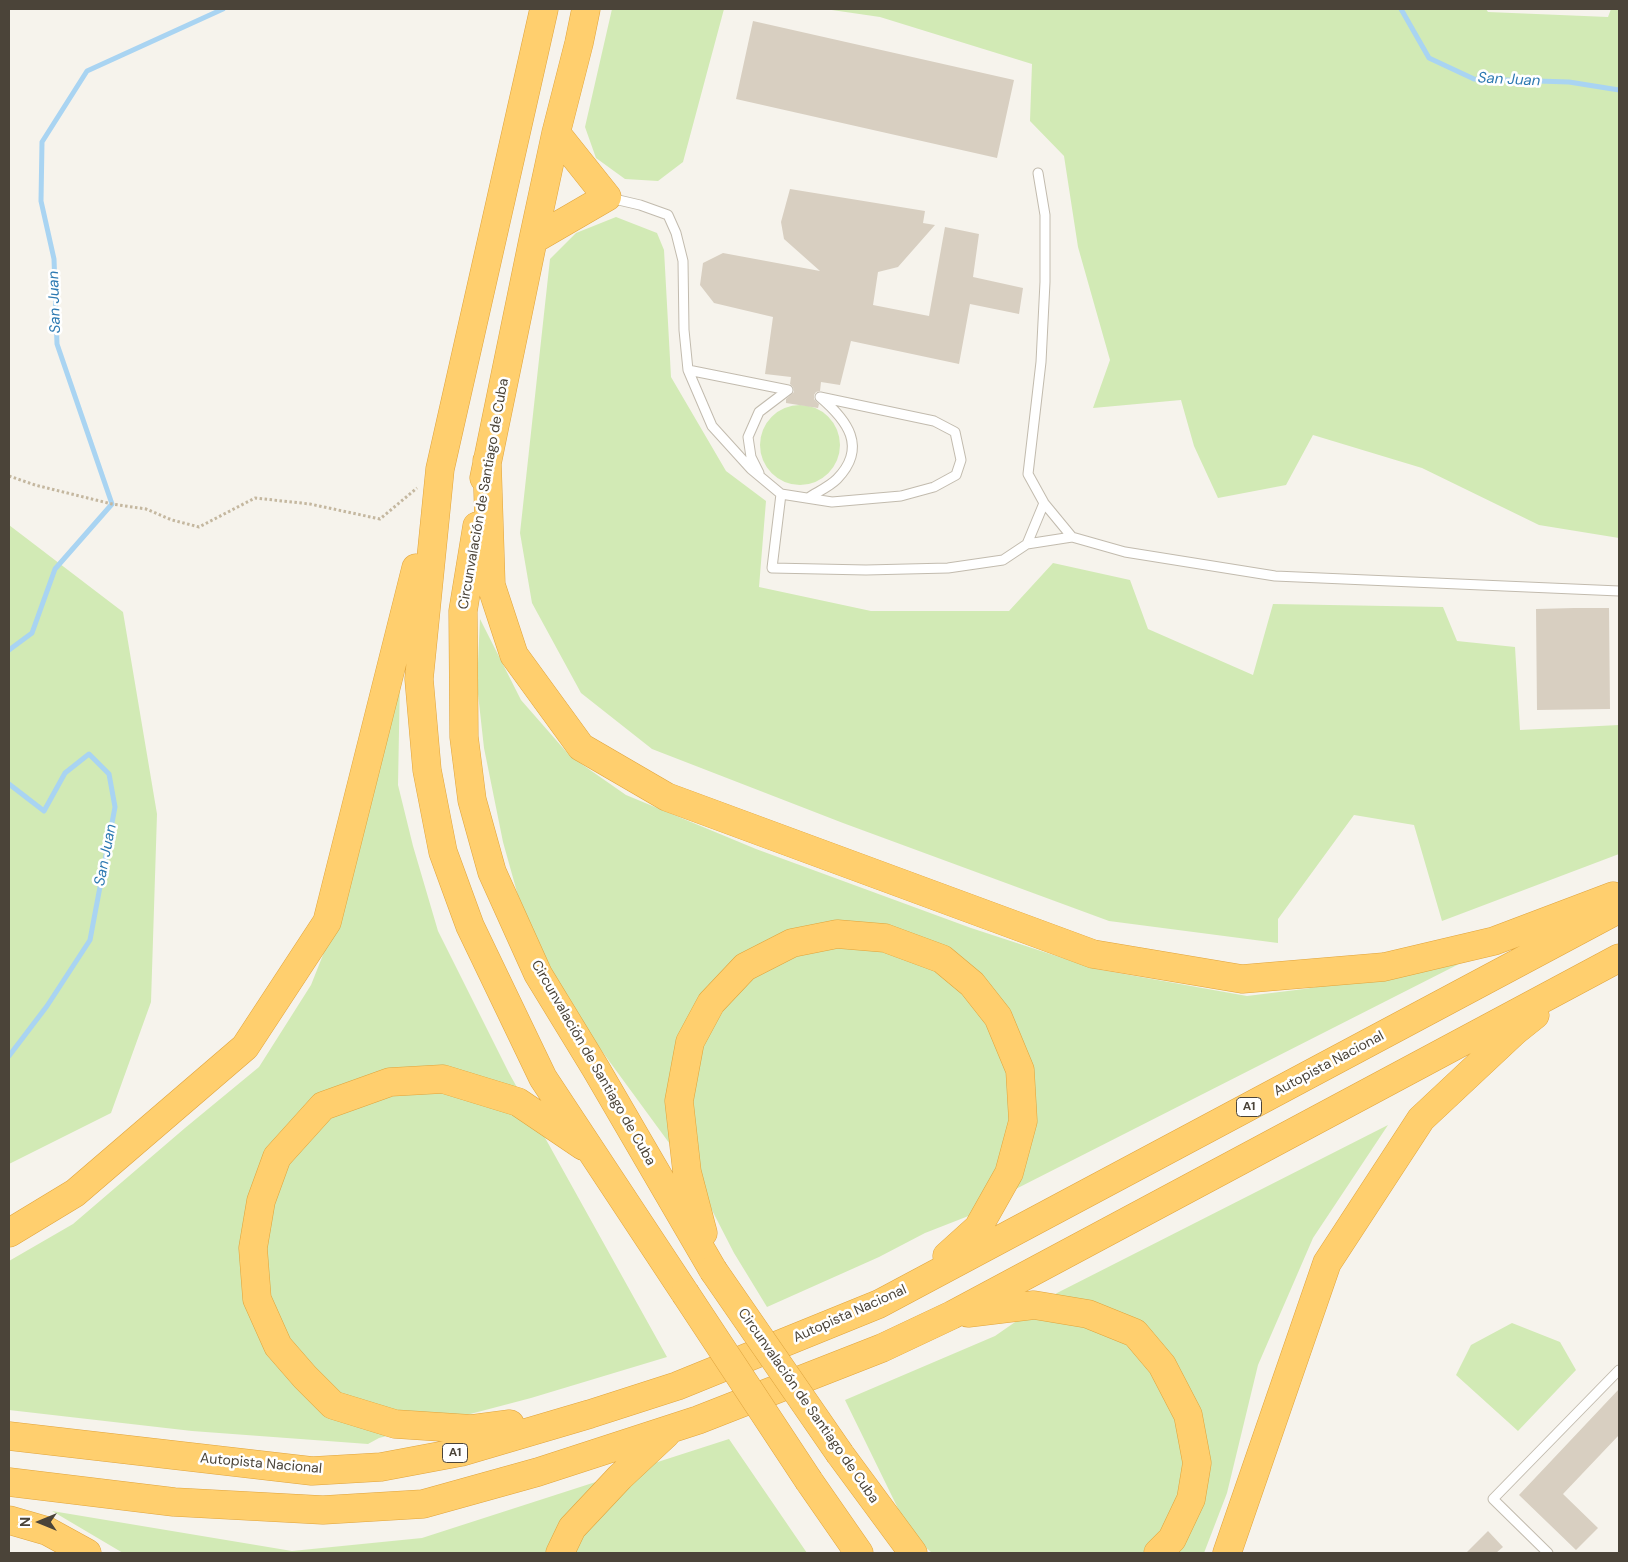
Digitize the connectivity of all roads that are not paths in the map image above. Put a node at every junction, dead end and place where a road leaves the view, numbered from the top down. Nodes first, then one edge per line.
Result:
1 (586, 9) edge
2 (542, 19) edge
3 (556, 134) junction
4 (1038, 173) dead end
5 (607, 197) junction
6 (533, 240) junction
7 (688, 370) junction
8 (487, 461) junction
9 (440, 469) junction
10 (762, 478) junction
11 (782, 494) junction
12 (808, 498) junction
13 (1044, 503) junction
14 (1072, 537) junction
15 (1027, 544) junction
16 (1619, 591) edge
17 (1619, 894) edge
18 (1619, 909) edge
19 (1619, 958) edge
20 (1579, 979) junction
21 (593, 1152) junction
22 (9, 1233) edge
23 (713, 1270) junction
24 (879, 1304) junction
25 (952, 1316) junction
26 (1619, 1370) edge
27 (590, 1414) junction
28 (674, 1427) junction
29 (9, 1436) edge
30 (9, 1482) edge
31 (9, 1520) edge
32 (837, 1521) junction
33 (914, 1551) edge
34 (87, 1553) edge
35 (560, 1553) edge
36 (847, 1553) edge
37 (859, 1553) edge
38 (1158, 1553) edge
39 (1227, 1553) edge
40 (1548, 1553) edge

1 - 3 highway, Circunvalación de Santiago de Cuba
2 - 9 highway
3 - 5 highway
3 - 6 highway, Circunvalación de Santiago de Cuba
4 - 13 lane
5 - 6 highway
5 - 7 lane
6 - 8 highway, Circunvalación de Santiago de Cuba
7 - 10 lane
7 - 10 lane
8 - 17 highway
8 - 23 highway, Circunvalación de Santiago de Cuba
9 - 21 highway
9 - 22 highway
10 - 11 lane
11 - 12 lane
11 - 15 lane
12 - 12 lane
13 - 14 lane
13 - 15 lane
14 - 15 lane
14 - 16 lane
18 - 24 highway, Autopista Nacional / A1
19 - 20 highway
20 - 25 highway
20 - 39 highway
21 - 27 highway
21 - 32 highway, bridge
23 - 24 highway
23 - 33 highway, Circunvalación de Santiago de Cuba, bridge
24 - 27 highway, Autopista Nacional / A1
25 - 28 highway
25 - 38 highway
26 - 40 lane
27 - 29 highway, Autopista Nacional / A1
28 - 30 highway
28 - 35 highway
31 - 34 highway
32 - 36 highway
32 - 37 highway

